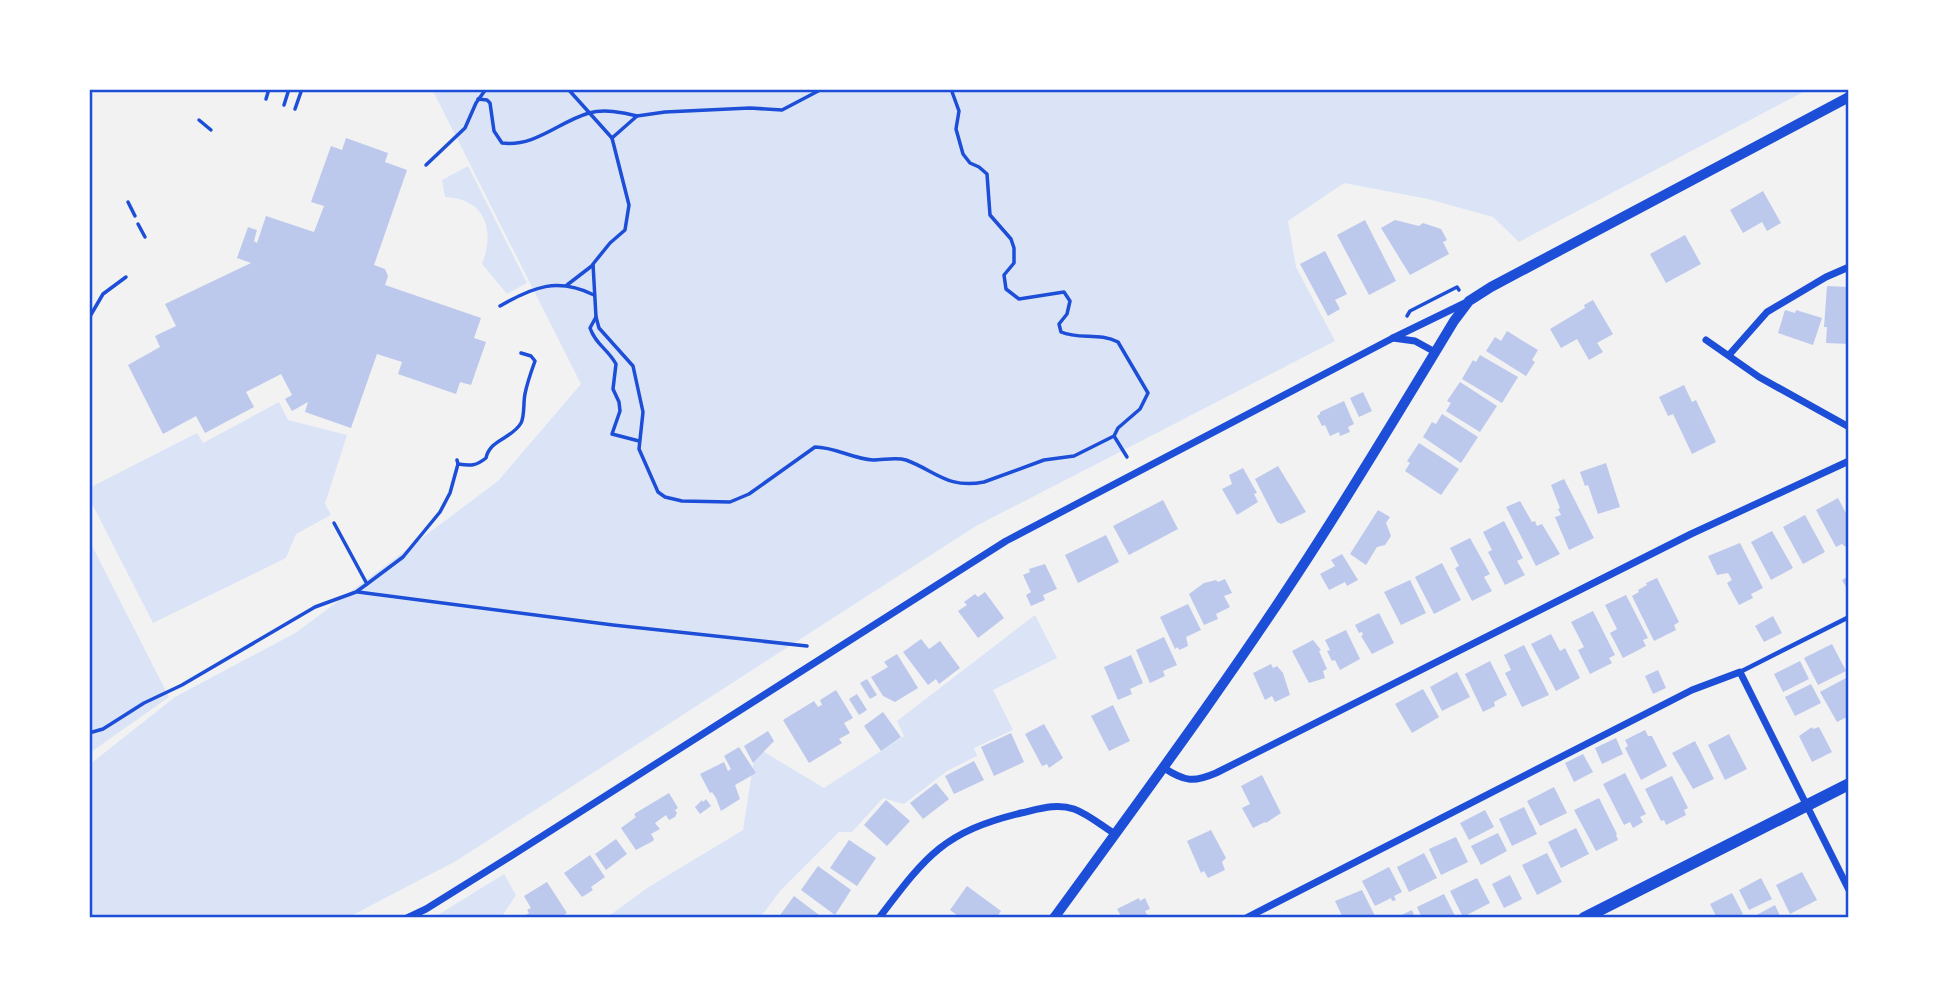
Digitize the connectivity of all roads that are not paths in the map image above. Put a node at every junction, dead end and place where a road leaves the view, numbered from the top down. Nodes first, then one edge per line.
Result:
1 (1849, 97) edge
2 (1849, 267) edge
3 (1469, 301) junction
4 (1393, 338) junction
5 (1706, 340) dead end
6 (1435, 352) junction
7 (1729, 355) junction
8 (1849, 427) edge
9 (1849, 461) edge
10 (1849, 617) edge
11 (1740, 672) junction
12 (1164, 768) junction
13 (1849, 784) edge
14 (1807, 805) junction
15 (1115, 834) junction
16 (1849, 890) edge
17 (407, 918) edge
18 (879, 918) edge
19 (1054, 918) edge
20 (1246, 918) edge
21 (1584, 918) edge

1 - 3 street
2 - 7 street
3 - 4 street
3 - 6 street
4 - 6 street
4 - 17 street
5 - 7 street
6 - 12 street
7 - 8 street
9 - 12 street
10 - 11 lane
11 - 14 street
11 - 20 street
12 - 15 street
13 - 14 main road
14 - 16 street
14 - 21 main road
15 - 18 street
15 - 19 street

